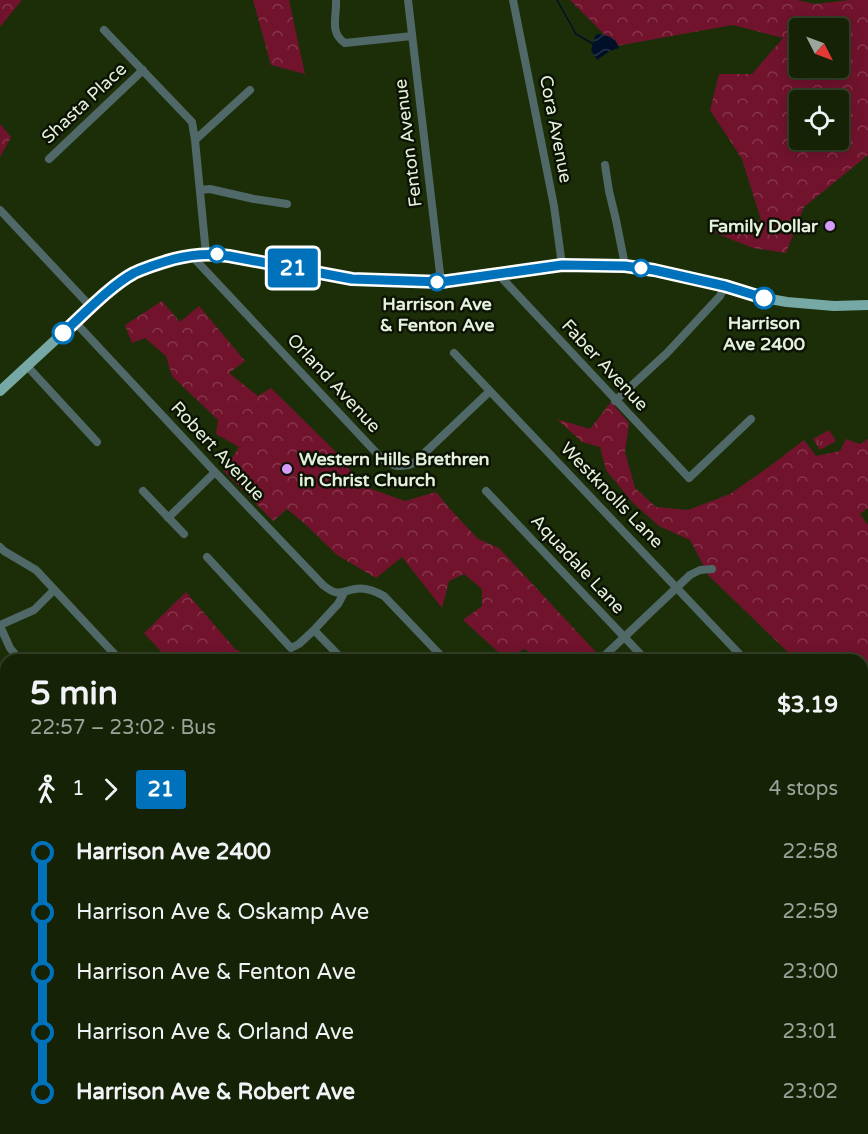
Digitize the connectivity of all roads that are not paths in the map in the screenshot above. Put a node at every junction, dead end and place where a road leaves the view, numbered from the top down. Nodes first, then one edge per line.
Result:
1 (336, 0) edge
2 (408, 0) edge
3 (513, 0) edge
4 (104, 30) dead end
5 (411, 36) junction
6 (143, 70) junction
7 (250, 90) dead end
8 (195, 140) junction
9 (49, 159) dead end
10 (604, 165) dead end
11 (200, 190) junction
12 (287, 204) dead end
13 (0, 210) edge
14 (206, 254) junction
15 (191, 255) junction
16 (562, 265) junction
17 (625, 266) junction
18 (498, 274) junction
19 (441, 282) junction
20 (725, 286) junction
21 (868, 305) edge
22 (91, 307) junction
23 (75, 322) junction
24 (454, 353) dead end
25 (27, 366) junction
26 (0, 391) edge
27 (490, 391) junction
28 (615, 401) junction
29 (751, 419) dead end
30 (97, 442) dead end
31 (215, 472) junction
32 (143, 491) dead end
33 (486, 491) dead end
34 (168, 518) junction
35 (184, 534) dead end
36 (0, 547) edge
37 (207, 557) dead end
38 (712, 569) dead end
39 (677, 588) junction
40 (54, 590) junction
41 (344, 593) junction
42 (0, 626) edge
43 (314, 630) junction
44 (624, 637) junction
45 (16, 654) edge
46 (114, 654) edge
47 (337, 654) edge
48 (440, 654) edge
49 (606, 654) edge
50 (640, 654) edge
51 (740, 654) edge

1 - 5 street
2 - 5 street, Fenton Avenue
3 - 16 street, Cora Avenue
4 - 6 street
5 - 19 street, Fenton Avenue
6 - 8 street
6 - 9 street, Shasta Place
7 - 8 street
8 - 11 street
10 - 17 street
11 - 12 street
11 - 14 street
13 - 22 street
14 - 15 main road
14 - 19 main road
15 - 22 main road
15 - 27 street, Orland Avenue
16 - 17 main road
16 - 18 main road
17 - 20 main road
18 - 19 main road
18 - 28 street, Faber Avenue
20 - 21 main road
20 - 28 street
22 - 23 main road
23 - 25 main road
23 - 31 street, Robert Avenue
24 - 27 street, Westknolls Lane
25 - 26 main road
25 - 30 street
27 - 39 street, Westknolls Lane
28 - 29 street, Faber Avenue
31 - 34 street
31 - 41 street, Robert Avenue
32 - 34 street
33 - 44 street, Aquadale Lane
34 - 35 street
36 - 40 street
37 - 43 street
38 - 39 street
39 - 44 street
39 - 51 street, Westknolls Lane
40 - 42 street
40 - 46 street
41 - 43 street
41 - 48 street
42 - 45 street
43 - 47 street
44 - 49 street
44 - 50 street, Aquadale Lane

